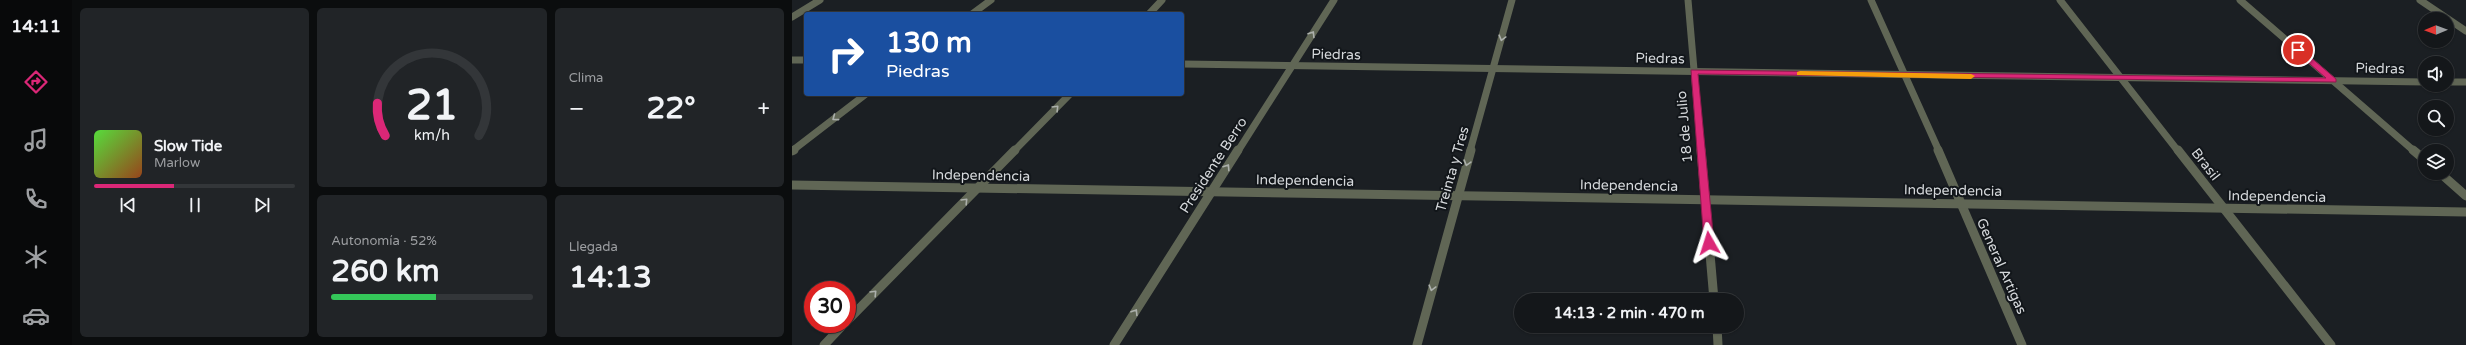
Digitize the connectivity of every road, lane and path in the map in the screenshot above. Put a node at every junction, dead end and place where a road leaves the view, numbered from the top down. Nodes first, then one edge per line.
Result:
1 (820, 0) edge
2 (991, 0) edge
3 (1162, 0) edge
4 (1334, 0) edge
5 (1512, 0) edge
6 (1688, 0) edge
7 (1871, 0) edge
8 (2060, 0) edge
9 (2240, 0) edge
10 (2420, 0) edge
11 (975, 12) edge
12 (1151, 12) edge
13 (792, 17) edge
14 (2466, 31) edge
15 (792, 60) edge
16 (804, 60) edge
17 (1184, 64) edge
18 (1292, 66) junction
19 (1494, 69) junction
20 (1694, 72) junction
21 (1906, 76) junction
22 (2122, 78) junction
23 (2334, 81) junction
24 (2418, 82) edge
25 (2454, 82) edge
26 (2466, 82) edge
27 (863, 96) edge
28 (1068, 96) edge
29 (792, 151) edge
30 (2418, 154) edge
31 (2448, 180) edge
32 (792, 185) edge
33 (978, 188) junction
34 (1211, 191) junction
35 (1458, 195) junction
36 (2466, 196) edge
37 (1704, 200) junction
38 (1960, 203) junction
39 (2223, 208) junction
40 (2466, 212) edge
41 (1713, 293) edge
42 (856, 312) edge
43 (835, 333) edge
44 (1717, 333) edge
45 (824, 345) edge
46 (1114, 345) edge
47 (1417, 345) edge
48 (1718, 345) edge
49 (2022, 345) edge
50 (2331, 345) edge

1 - 13 street
2 - 11 street
3 - 12 street
18 -> 4 street, Presidente Berro
5 -> 19 street, Treinta y Tres
6 - 20 street, 18 de Julio
7 - 21 street, General Artigas
8 - 22 street, Brasil
9 - 23 street
10 - 14 street
15 - 16 street
17 - 18 street, Piedras
18 - 19 street, Piedras
34 -> 18 street, Presidente Berro
19 - 20 street, Piedras
19 -> 35 street, Treinta y Tres
20 - 21 street, Piedras
20 - 37 street, 18 de Julio
21 - 22 street, Piedras
21 - 38 street, General Artigas
22 - 23 street, Piedras
22 - 39 street, Brasil
23 - 24 street, Piedras
23 - 30 street
25 - 26 street
27 -> 29 street
33 -> 28 street
31 - 36 street
32 - 33 street, Independencia
33 - 34 street, Independencia
42 -> 33 street
34 - 35 street, Independencia
46 -> 34 street, Presidente Berro
35 - 37 street, Independencia
35 -> 47 street, Treinta y Tres
37 - 38 street, Independencia
37 - 41 street, 18 de Julio
38 - 39 street, Independencia
38 - 49 street, General Artigas
39 - 40 street, Independencia
39 - 50 street, Brasil
43 - 45 street
44 - 48 street

